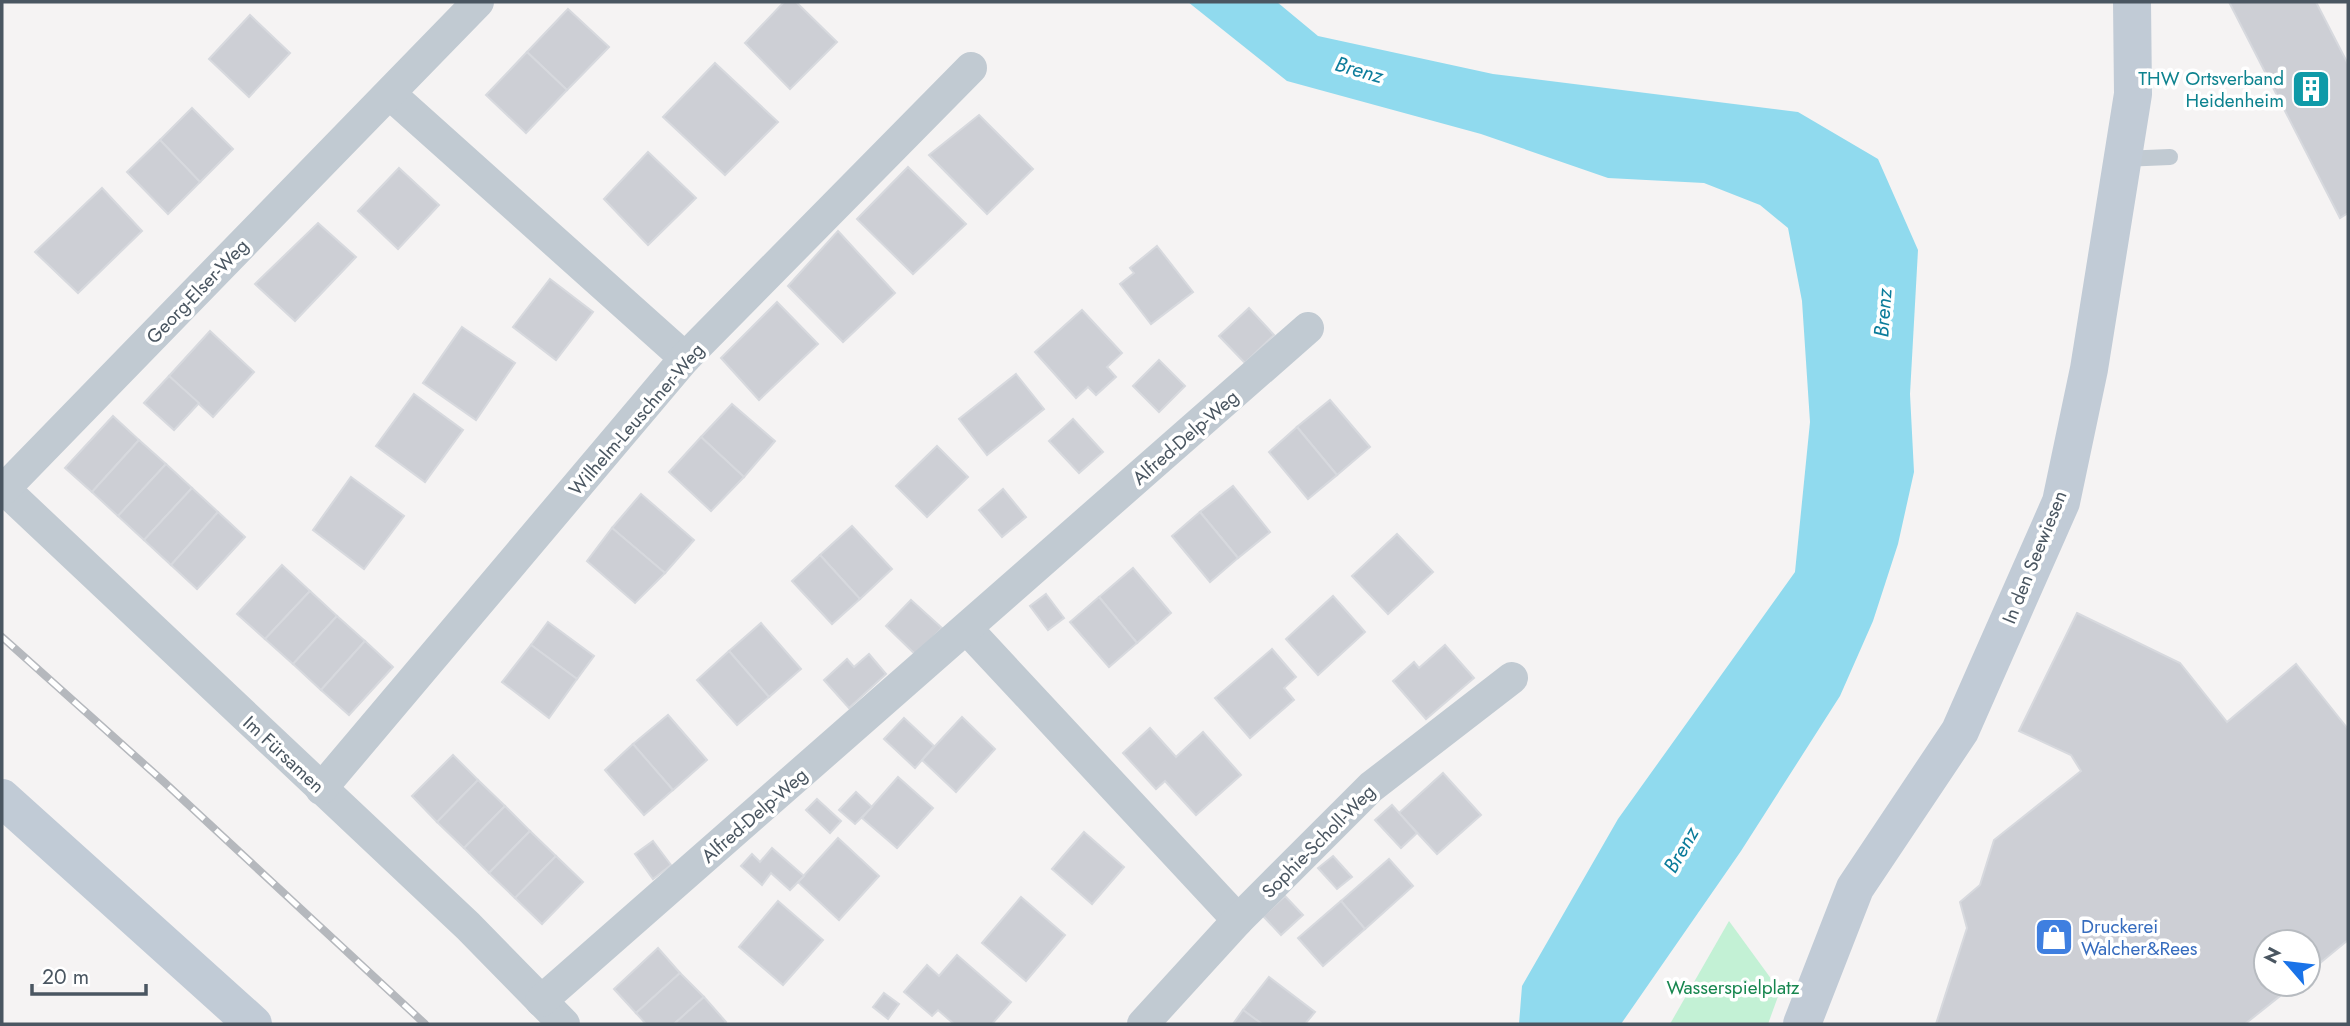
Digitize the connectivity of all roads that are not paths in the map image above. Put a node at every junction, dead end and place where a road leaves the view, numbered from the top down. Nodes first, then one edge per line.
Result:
1 (478, 2) edge
2 (2132, 2) edge
3 (971, 68) dead end
4 (390, 94) junction
5 (2170, 157) dead end
6 (2122, 159) junction
7 (1308, 328) dead end
8 (685, 358) junction
9 (3, 488) edge
10 (967, 629) junction
11 (1512, 678) dead end
12 (321, 789) junction
13 (2, 798) edge
14 (1238, 920) junction
15 (541, 1001) junction
16 (253, 1024) edge
17 (564, 1024) edge
18 (1143, 1024) edge
19 (1802, 1024) edge

1 - 4 street, Georg-Elser-Weg
2 - 6 street, In den Seewiesen
3 - 8 street, Wilhelm-Leuschner-Weg
4 - 8 street
4 - 9 street, Georg-Elser-Weg
5 - 6 lane
6 - 19 street, In den Seewiesen
7 - 10 street, Alfred-Delp-Weg
8 - 12 street, Wilhelm-Leuschner-Weg
9 - 12 street, Im Fürsamen
10 - 14 street
10 - 15 street, Alfred-Delp-Weg
11 - 14 street, Sophie-Scholl-Weg
12 - 15 street, Im Fürsamen
13 - 16 street
14 - 18 street, Sophie-Scholl-Weg
15 - 17 street, Im Fürsamen

